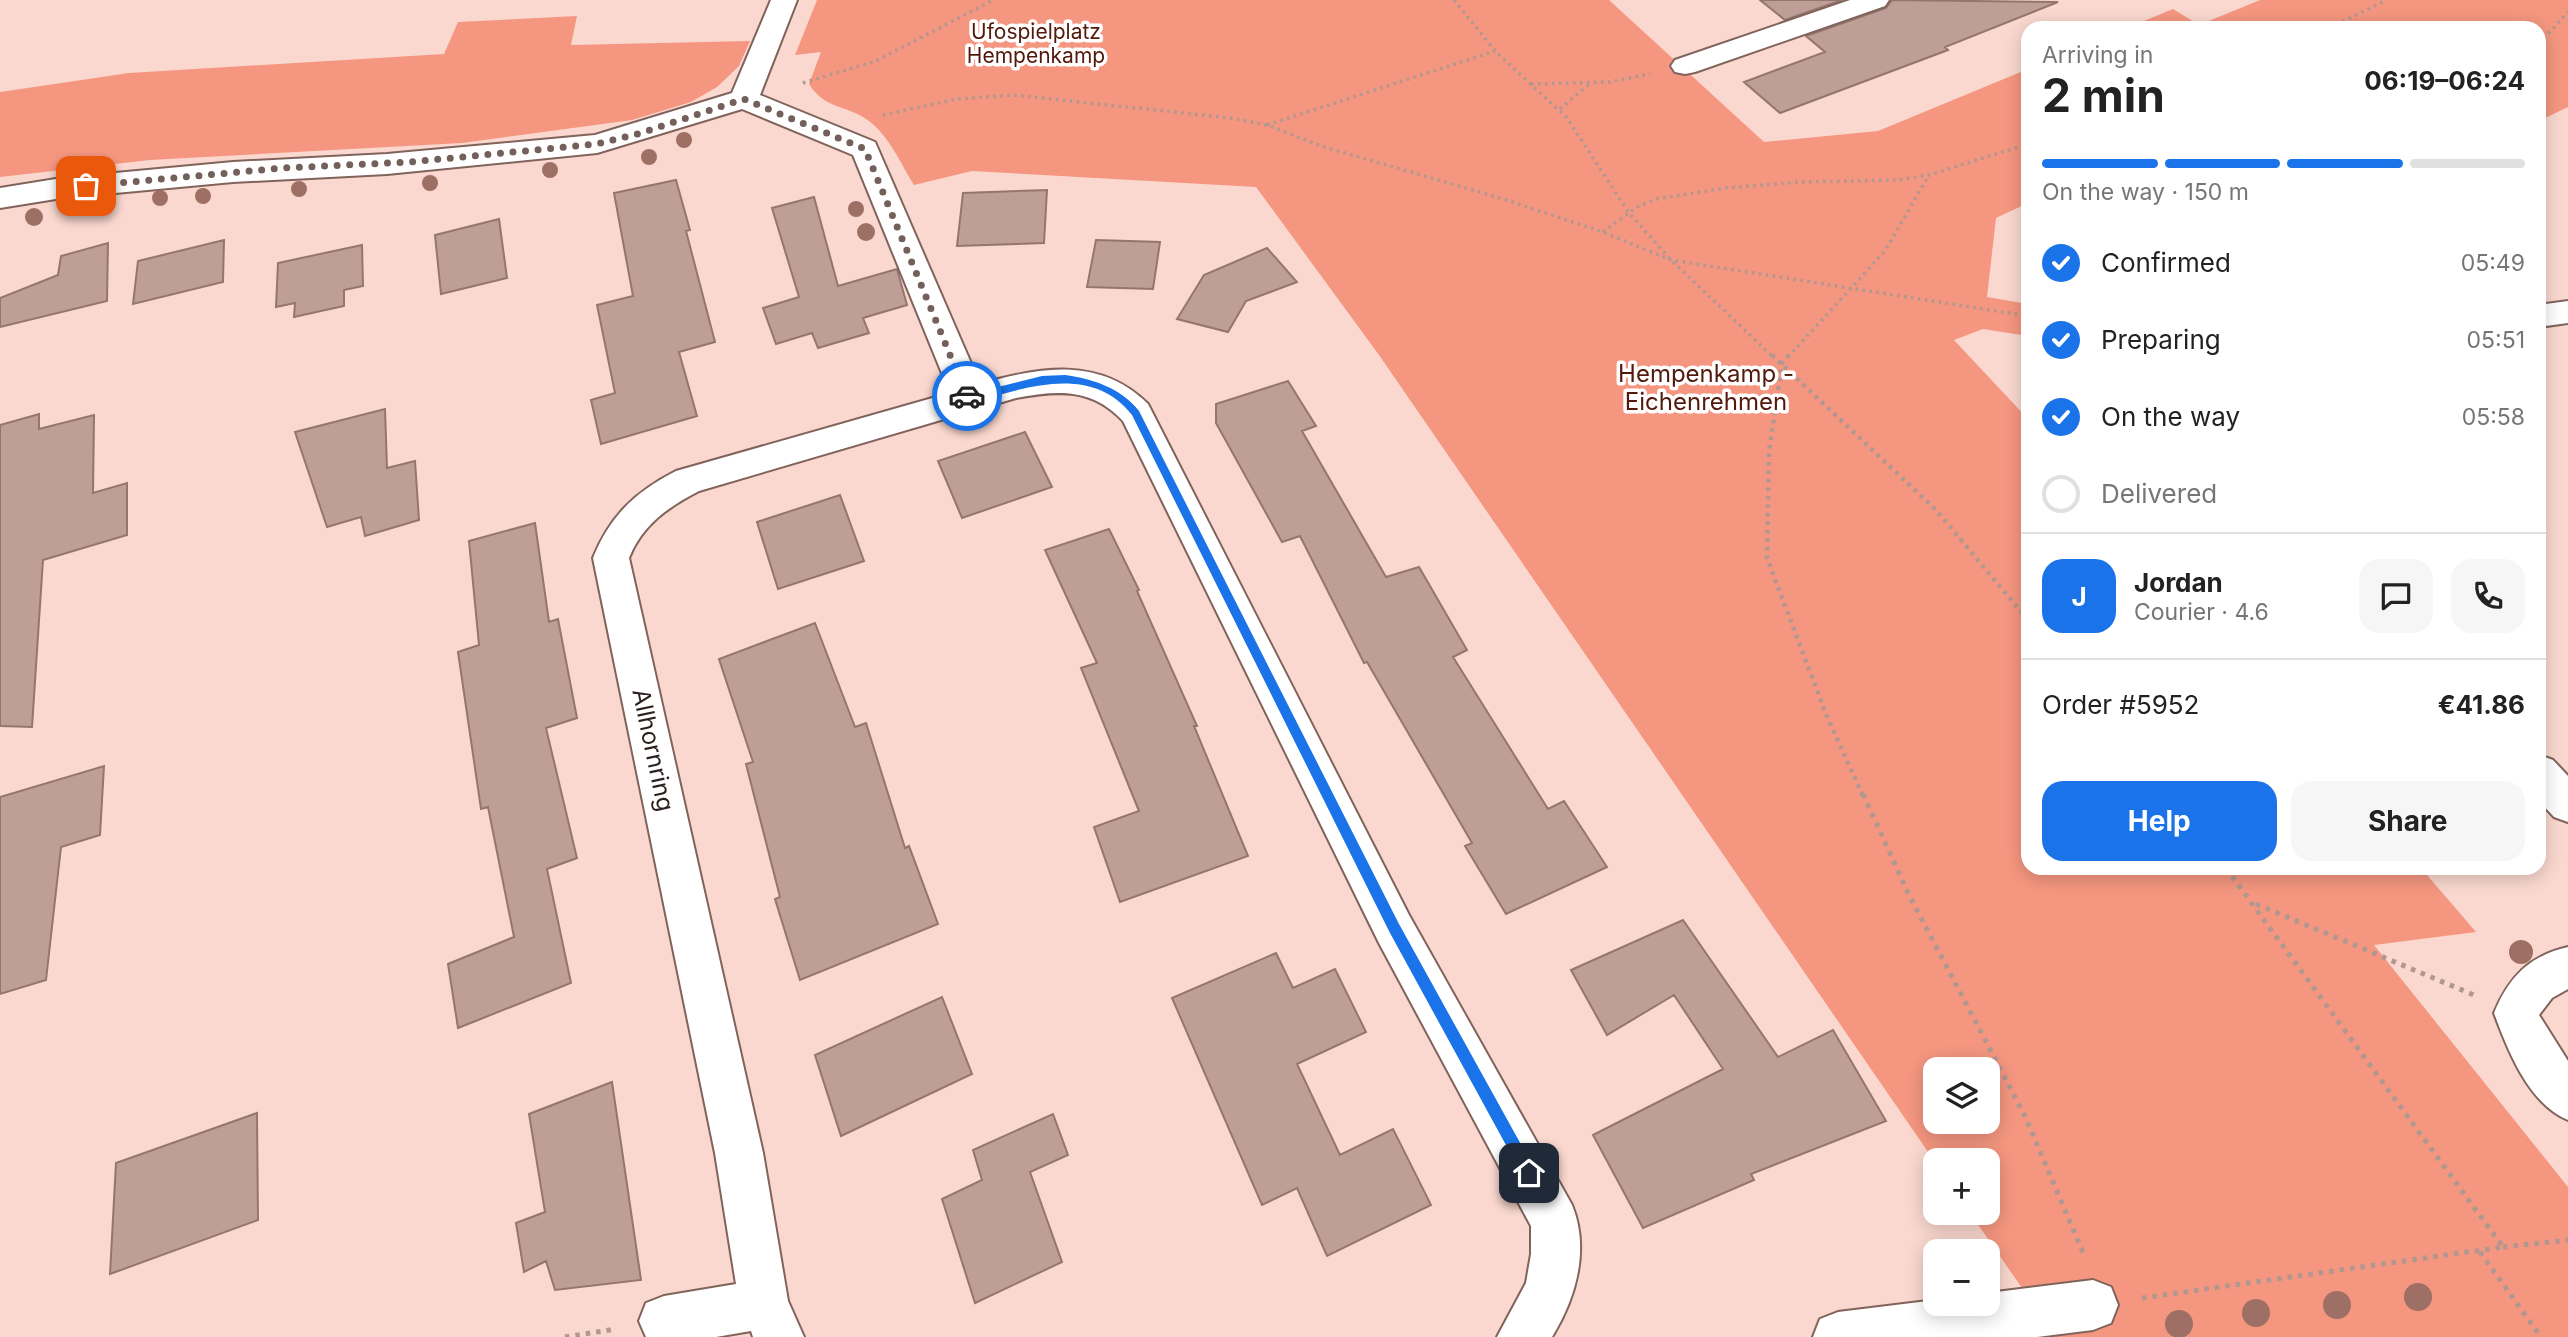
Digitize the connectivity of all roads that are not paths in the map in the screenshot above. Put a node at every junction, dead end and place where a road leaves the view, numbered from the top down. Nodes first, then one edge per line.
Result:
1 (784, 0) edge
2 (1877, 0) edge
3 (1685, 66) road end
4 (744, 99) junction
5 (0, 198) edge
6 (2568, 312) edge
7 (2546, 315) edge
8 (969, 399) junction
9 (2546, 780) edge
10 (2568, 804) edge
11 (2568, 968) edge
12 (2568, 1097) edge
13 (2093, 1305) road end
14 (772, 1320) edge
15 (664, 1321) dead end
16 (1522, 1337) edge
17 (1838, 1337) edge

1 - 4 street
2 - 3 street
4 - 5 street
4 - 8 street
6 - 7 street
8 - 14 street, Allhornring
8 - 16 street, Allhornring
9 - 10 street
11 - 12 street
13 - 17 street
14 - 15 street

